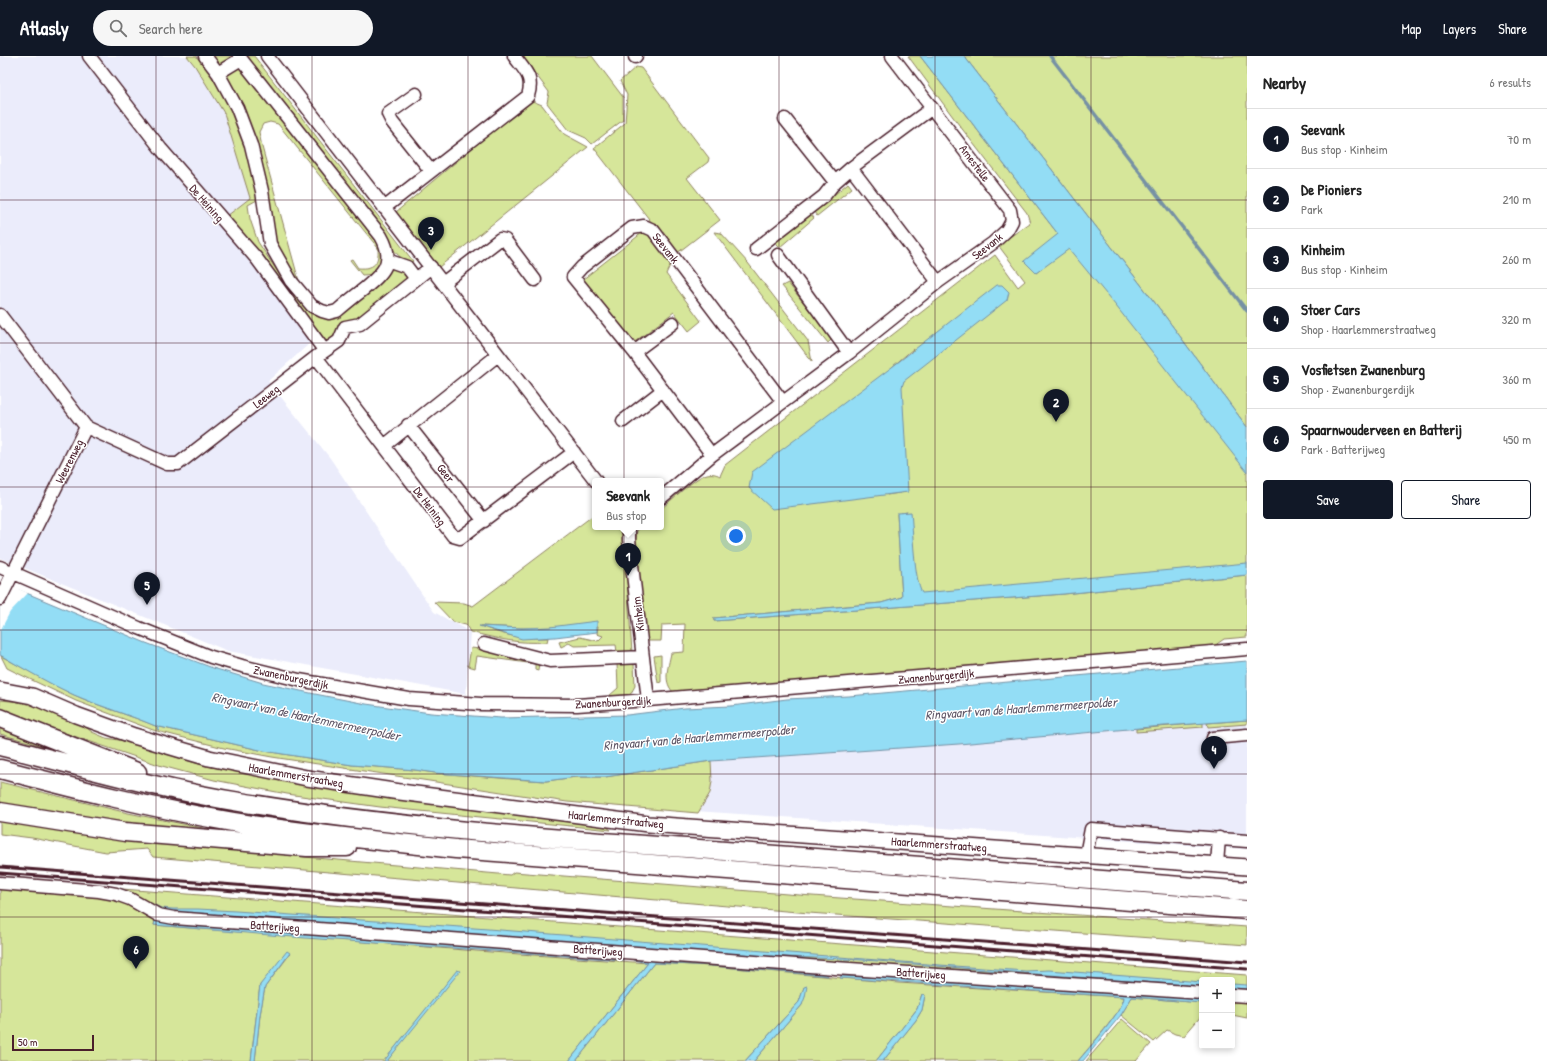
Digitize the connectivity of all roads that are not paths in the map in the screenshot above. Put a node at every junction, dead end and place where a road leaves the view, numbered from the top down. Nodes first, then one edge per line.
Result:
1 (88, 56) edge
2 (205, 56) edge
3 (267, 56) edge
4 (514, 56) edge
5 (892, 56) edge
6 (240, 57) edge
7 (218, 73) junction
8 (416, 94) dead end
9 (932, 108) junction
10 (785, 119) dead end
11 (851, 168) junction
12 (431, 171) junction
13 (835, 182) junction
14 (384, 208) junction
15 (1012, 221) joint
16 (756, 249) dead end
17 (778, 255) dead end
18 (387, 260) junction
19 (431, 267) junction
20 (416, 279) junction
21 (535, 280) dead end
22 (938, 282) junction
23 (443, 283) junction
24 (0, 315) edge
25 (673, 323) dead end
26 (634, 352) junction
27 (320, 354) junction
28 (849, 354) junction
29 (498, 355) junction
30 (663, 390) junction
31 (783, 402) junction
32 (623, 421) dead end
33 (408, 426) junction
34 (86, 427) junction
35 (384, 446) junction
36 (574, 452) junction
37 (712, 455) junction
38 (594, 478) edge
39 (664, 495) edge
40 (484, 521) junction
41 (629, 530) edge
42 (0, 567) edge
43 (13, 572) junction
44 (0, 599) edge
45 (484, 644) dead end
46 (1247, 649) edge
47 (643, 657) junction
48 (0, 690) edge
49 (648, 700) junction
50 (0, 718) edge
51 (1247, 735) edge
52 (1212, 744) dead end
53 (0, 746) edge
54 (0, 769) edge
55 (182, 791) junction
56 (0, 812) edge
57 (1220, 838) junction
58 (1247, 841) edge
59 (456, 849) junction
60 (1086, 855) junction
61 (1217, 864) junction
62 (1247, 867) edge
63 (0, 883) edge
64 (1247, 891) edge
65 (1247, 910) edge
66 (1199, 993) edge
67 (1235, 995) edge
68 (1247, 996) edge

1 - 27 street, De Heining
2 - 7 street
3 - 14 street
4 - 12 street
5 - 9 street, Amestelle
6 - 7 street
6 - 18 street
7 - 18 street
8 - 12 street
9 - 11 street
9 - 15 street, Amestelle
10 - 13 street
11 - 13 street
11 - 22 street
12 - 14 street
13 - 16 street
14 - 19 street
15 - 22 street, Seevank
17 - 28 street
18 - 20 street
19 - 20 street, Leeweg
19 - 23 street
20 - 27 street, Leeweg
21 - 23 street
22 - 28 street, Seevank
23 - 29 street
24 - 34 street, Weerenweg
25 - 26 street
26 - 30 street, Seevank
26 - 31 street, Seevank
27 - 34 street, Leeweg
27 - 35 street, De Heining
28 - 31 street, Seevank
29 - 33 street
29 - 36 street
30 - 32 street
30 - 37 street, Seevank
31 - 37 street, Seevank
33 - 35 street
33 - 40 street, Geer
34 - 43 street, Weerenweg
35 - 40 street, De Heining
36 - 38 street
36 - 40 street, De Heining
37 - 39 street, Seevank
41 - 47 street, Kinheim
42 - 43 street, Zwanenburgerdijk
43 - 44 street, Weerenweg
43 - 49 street, Zwanenburgerdijk
45 - 47 street
46 - 49 street, Zwanenburgerdijk
47 - 49 street, Kinheim
48 - 60 main road, Haarlemmerstraatweg
50 - 55 highway
51 - 52 street
53 - 55 highway
54 - 59 highway
55 - 64 highway
56 - 59 highway
57 - 58 street
57 - 60 street
57 - 61 street
59 - 65 highway
60 - 61 main road, Haarlemmerstraatweg
61 - 62 main road, Haarlemmerstraatweg
63 - 66 street, Batterijweg
67 - 68 street

